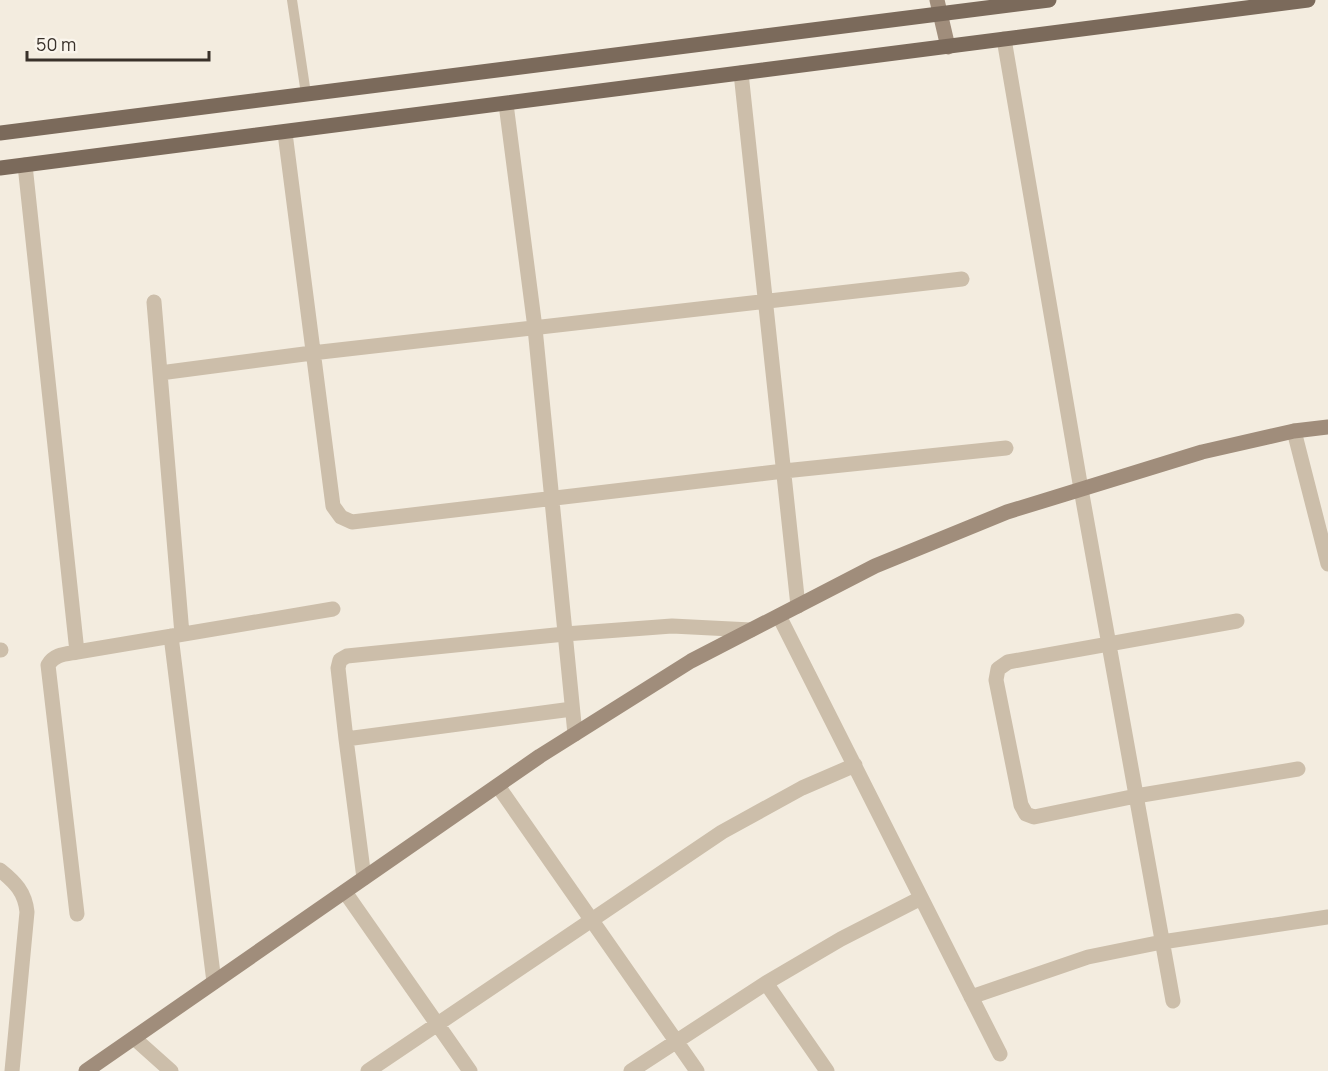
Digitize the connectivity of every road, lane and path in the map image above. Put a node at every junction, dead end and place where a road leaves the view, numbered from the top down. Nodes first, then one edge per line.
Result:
1 (292, 0) edge
2 (1049, 0) edge
3 (1308, 0) edge
4 (939, 7) edge
5 (1004, 39) junction
6 (948, 47) junction
7 (741, 74) junction
8 (306, 94) junction
9 (506, 104) junction
10 (0, 133) edge
11 (285, 133) junction
12 (26, 165) junction
13 (0, 168) edge
14 (962, 279) dead end
15 (766, 301) junction
16 (154, 302) dead end
17 (535, 328) junction
18 (312, 353) junction
19 (160, 374) junction
20 (1328, 428) edge
21 (1294, 431) junction
22 (1006, 447) dead end
23 (784, 471) junction
24 (1081, 489) junction
25 (552, 498) junction
26 (1328, 564) edge
27 (798, 606) junction
28 (333, 609) dead end
29 (779, 616) junction
30 (1237, 621) dead end
31 (751, 630) junction
32 (565, 634) junction
33 (176, 635) junction
34 (1109, 645) junction
35 (76, 652) junction
36 (572, 709) junction
37 (575, 734) junction
38 (346, 740) junction
39 (855, 765) junction
40 (1298, 769) dead end
41 (498, 786) junction
42 (1136, 796) junction
43 (0, 870) edge
44 (364, 878) junction
45 (345, 892) junction
46 (921, 898) junction
47 (78, 914) dead end
48 (1328, 916) edge
49 (591, 920) junction
50 (1162, 942) junction
51 (214, 982) junction
52 (766, 984) junction
53 (971, 997) junction
54 (1173, 1001) dead end
55 (437, 1024) junction
56 (134, 1038) junction
57 (676, 1041) junction
58 (1000, 1053) dead end
59 (12, 1071) edge
60 (87, 1071) edge
61 (171, 1071) edge
62 (368, 1071) edge
63 (470, 1071) edge
64 (631, 1071) edge
65 (697, 1071) edge
66 (827, 1071) edge

1 - 8 lane
2 - 4 main road
3 - 5 main road
4 - 6 street
4 - 8 main road
5 - 6 main road
5 - 24 street
6 - 7 main road
7 - 9 main road
7 - 15 street
8 - 10 main road
9 - 11 main road
9 - 17 street
11 - 12 main road
11 - 18 street
12 - 13 main road
12 - 35 street
14 - 15 street
15 - 17 street
15 - 23 street
16 - 19 street
17 - 18 street
17 - 25 street
18 - 19 street
18 - 25 street
19 - 33 street
20 - 21 street
21 - 24 street
21 - 26 street
22 - 23 street
23 - 25 street
23 - 27 street
24 - 27 street
24 - 34 street
25 - 32 street
27 - 29 street
28 - 33 street
29 - 31 street
29 - 39 street
30 - 34 street
31 - 32 street
31 - 37 street
32 - 36 street
32 - 38 street
33 - 35 street
33 - 51 street
34 - 42 street
34 - 42 street
35 - 47 street
36 - 37 street
36 - 38 street
37 - 41 street
38 - 44 street
39 - 46 street
39 - 49 street
40 - 42 street
41 - 44 street
41 - 49 street
42 - 50 street
43 - 59 street
44 - 45 street
45 - 51 street
45 - 55 street
46 - 52 street
46 - 53 street
48 - 50 street
49 - 55 street
49 - 57 street
50 - 53 street
50 - 54 street
51 - 56 street
52 - 57 street
52 - 66 street
53 - 58 street
55 - 62 street
55 - 63 street
56 - 60 street
56 - 61 street
57 - 64 street
57 - 65 street

